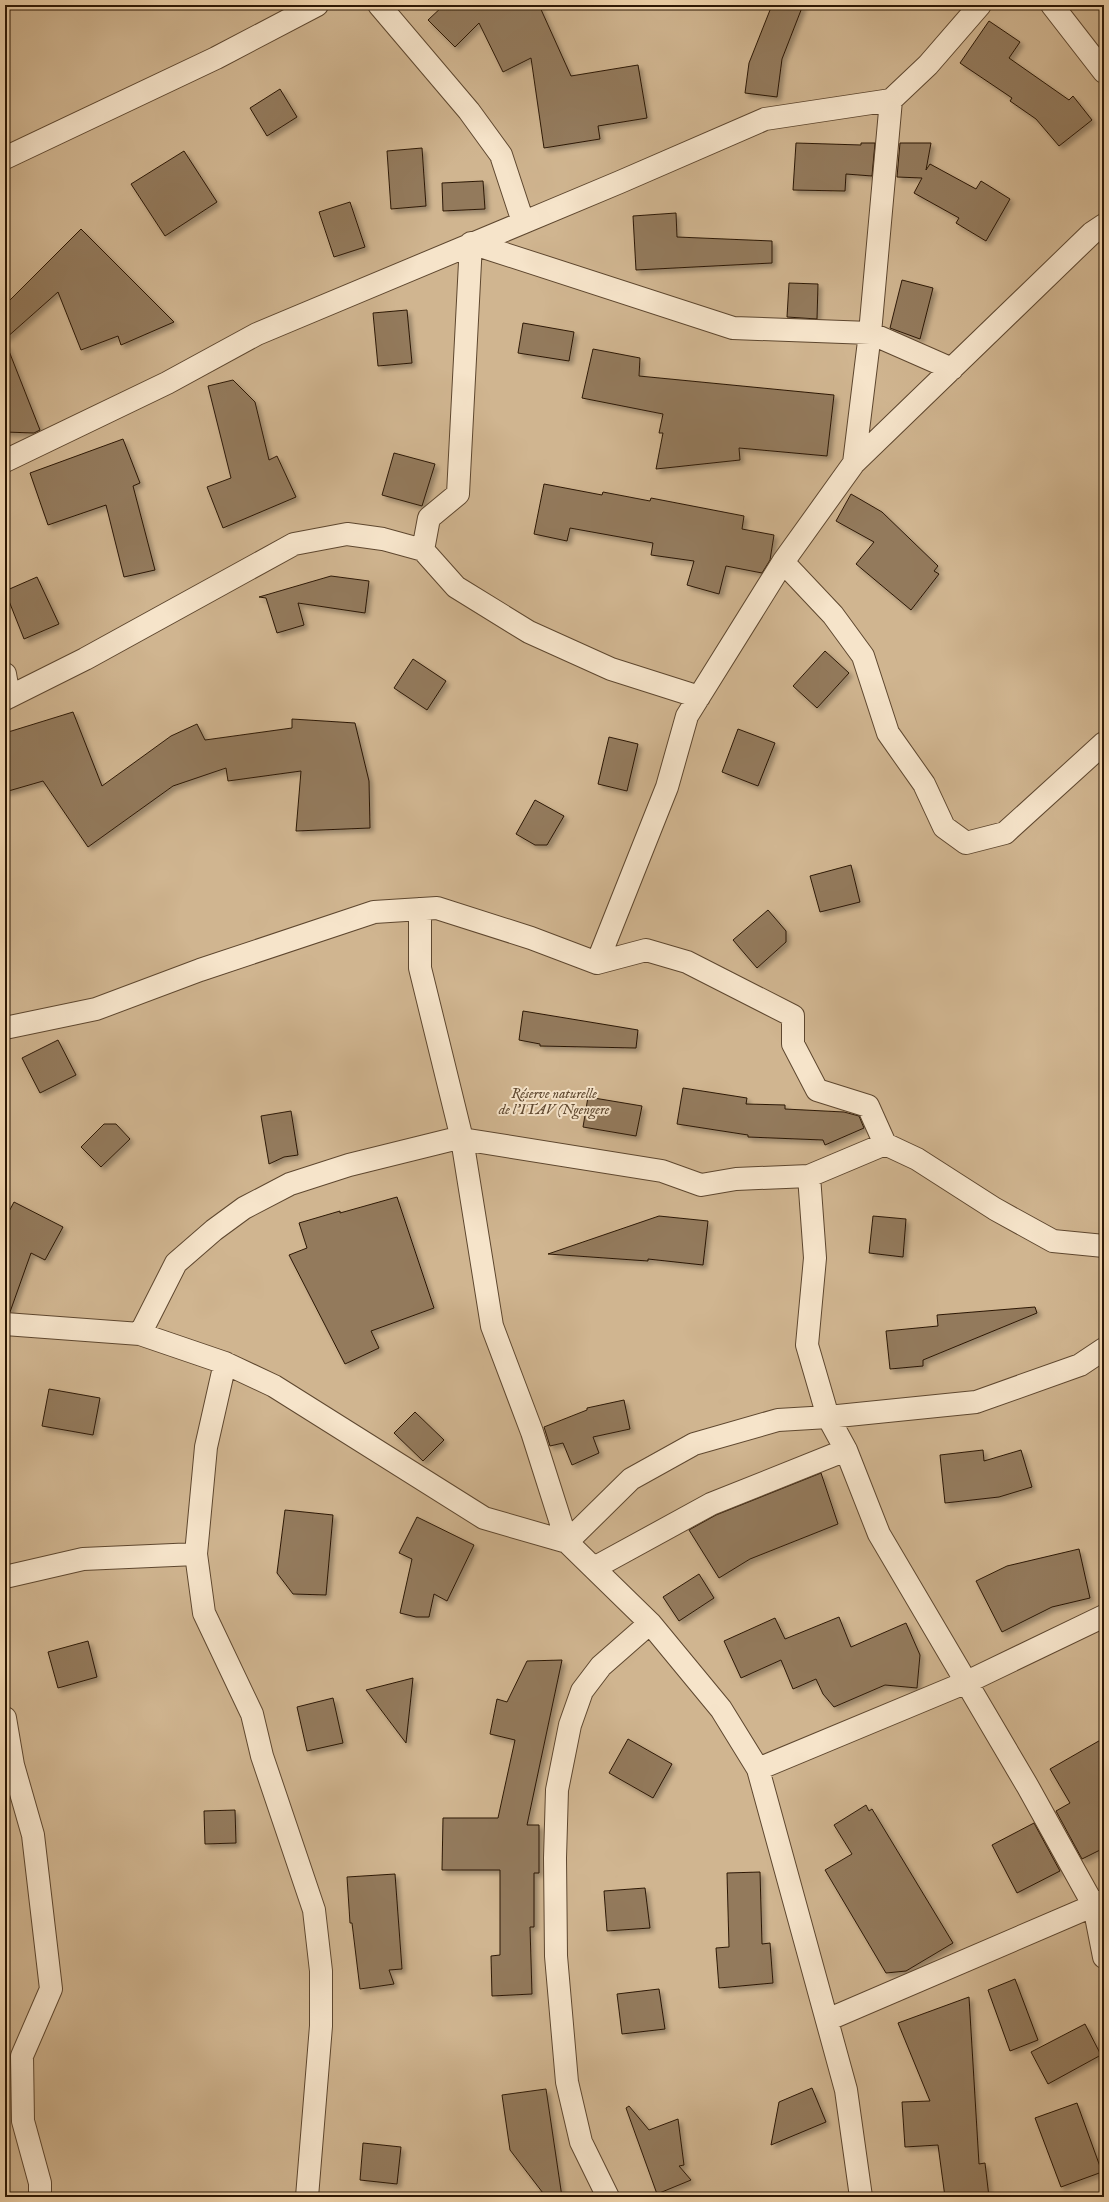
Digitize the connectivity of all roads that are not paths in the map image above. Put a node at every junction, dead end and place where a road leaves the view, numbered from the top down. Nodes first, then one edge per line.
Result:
1 (318, 5) edge
2 (379, 5) edge
3 (980, 5) edge
4 (1052, 5) edge
5 (1104, 72) edge
6 (891, 100) junction
7 (5, 158) edge
8 (524, 222) junction
9 (1104, 225) edge
10 (471, 243) junction
11 (870, 333) junction
12 (952, 369) junction
13 (5, 461) edge
14 (854, 463) junction
15 (423, 550) junction
16 (783, 562) junction
17 (5, 674) edge
18 (699, 697) junction
19 (7, 698) edge
20 (1104, 743) edge
21 (420, 909) junction
22 (597, 963) junction
23 (5, 1028) edge
24 (462, 1139) junction
25 (884, 1144) junction
26 (808, 1176) junction
27 (1104, 1246) edge
28 (5, 1324) edge
29 (140, 1334) junction
30 (1104, 1349) edge
31 (225, 1362) junction
32 (828, 1417) junction
33 (846, 1450) junction
34 (567, 1542) junction
35 (196, 1554) junction
36 (594, 1568) junction
37 (5, 1577) edge
38 (1104, 1616) edge
39 (650, 1623) junction
40 (967, 1682) junction
41 (5, 1718) edge
42 (758, 1769) junction
43 (1099, 1904) edge
44 (1104, 1958) edge
45 (827, 2020) junction
46 (40, 2197) edge
47 (307, 2197) edge
48 (608, 2197) edge
49 (862, 2197) edge

1 - 7 street
2 - 8 street
3 - 6 street
4 - 5 street
6 - 8 street
6 - 11 street
8 - 10 street
9 - 12 street
10 - 11 street
10 - 13 street
10 - 15 street
11 - 12 street
11 - 14 street
12 - 14 street
14 - 16 street
15 - 18 street
15 - 19 street
16 - 18 street
16 - 20 street
17 - 19 street
18 - 22 street
21 - 22 street
21 - 23 street
21 - 24 street
22 - 25 street
24 - 26 street
24 - 29 street
24 - 34 street
25 - 26 street
25 - 27 street
26 - 32 street
28 - 29 street
29 - 31 street
30 - 32 street
31 - 34 street
31 - 35 street
32 - 33 street
32 - 34 street
33 - 36 street
33 - 40 street
34 - 36 street
35 - 37 street
35 - 47 street
36 - 39 street
38 - 40 street
39 - 42 street
39 - 48 street
40 - 42 street
40 - 43 street
41 - 46 street
42 - 45 street
43 - 44 street
43 - 45 street
45 - 49 street

